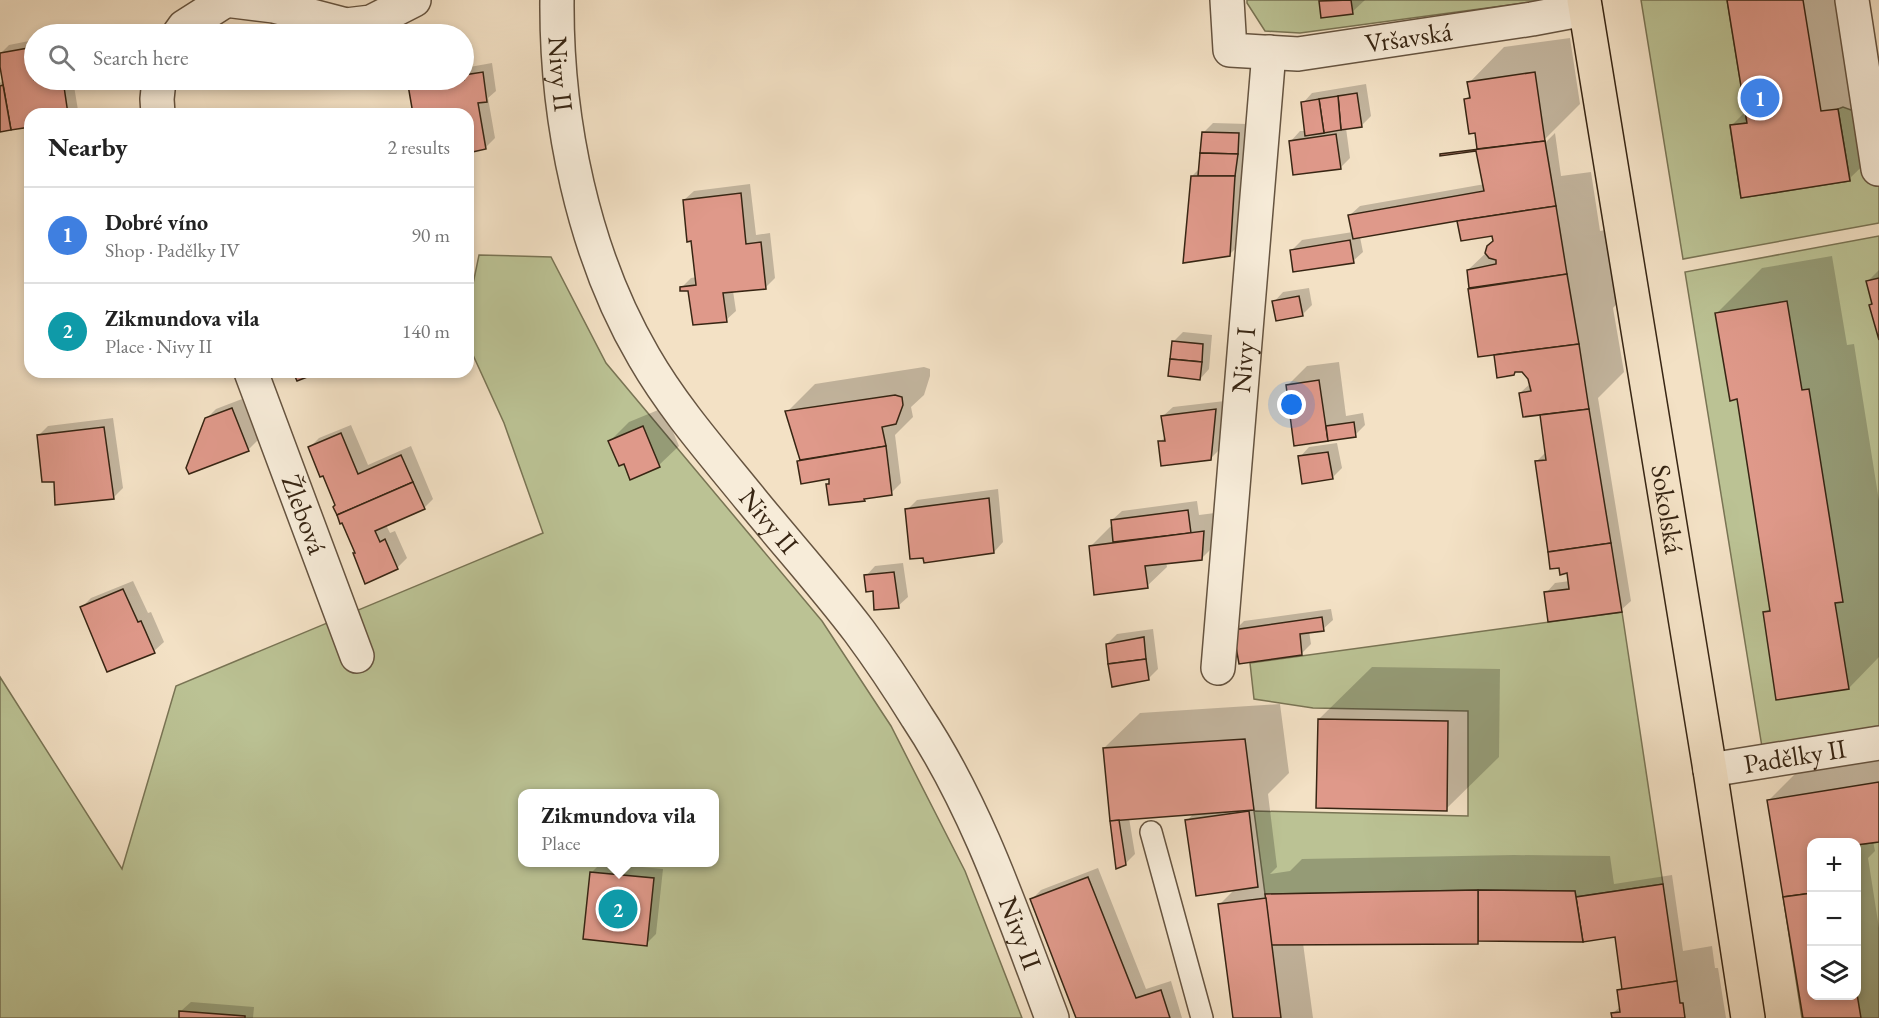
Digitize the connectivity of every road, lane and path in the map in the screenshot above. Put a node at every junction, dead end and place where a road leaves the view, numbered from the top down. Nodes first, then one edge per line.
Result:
1 (225, 0) edge
2 (414, 0) edge
3 (557, 0) edge
4 (1227, 0) edge
5 (1852, 0) edge
6 (1584, 4) edge
7 (189, 24) edge
8 (342, 24) edge
9 (354, 24) edge
10 (1269, 52) junction
11 (158, 90) edge
12 (158, 108) edge
13 (1878, 169) edge
14 (253, 378) edge
15 (357, 656) dead end
16 (1218, 668) dead end
17 (1879, 742) edge
18 (1710, 770) junction
19 (1151, 832) dead end
20 (1052, 1018) edge
21 (1202, 1018) edge
22 (1748, 1018) edge

1 - 7 street
1 - 8 street
2 - 9 street
3 - 20 street, Nivy II
4 - 10 street, Vršavská
5 - 13 street
6 - 10 street, Vršavská
6 - 18 main road, Sokolská
10 - 16 street, Nivy I
11 - 12 street
14 - 15 street, Žlebová
17 - 18 street, Padělky II
18 - 22 main road, Sokolská
19 - 21 lane

